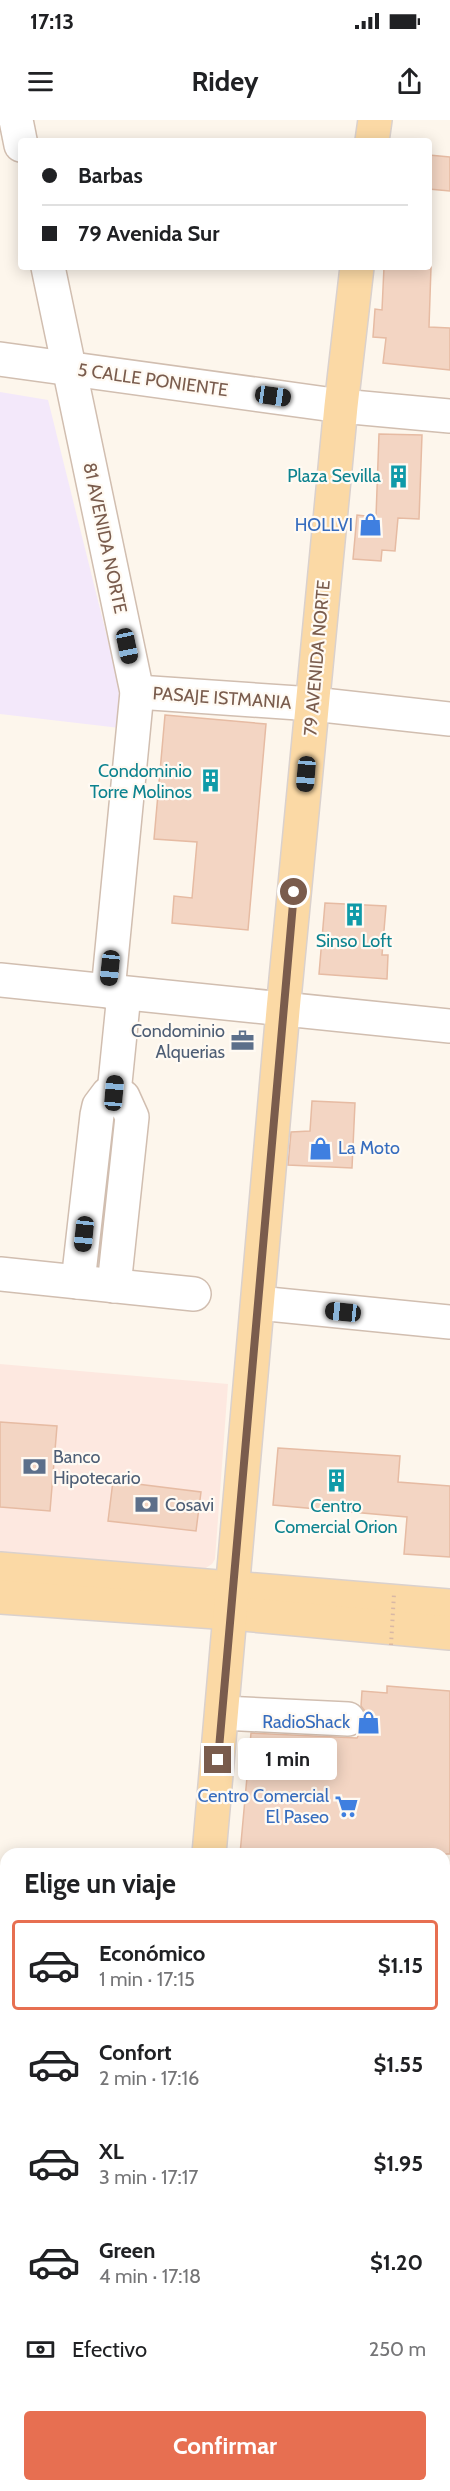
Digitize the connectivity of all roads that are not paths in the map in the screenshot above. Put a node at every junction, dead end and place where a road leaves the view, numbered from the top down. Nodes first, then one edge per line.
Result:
1 (16, 120) edge
2 (375, 120) edge
3 (20, 138) edge
4 (372, 138) edge
5 (49, 270) edge
6 (357, 270) edge
7 (0, 359) edge
8 (70, 368) junction
9 (341, 406) junction
10 (450, 416) edge
11 (137, 692) junction
12 (313, 704) junction
13 (450, 719) edge
14 (0, 981) edge
15 (116, 992) junction
16 (283, 1010) junction
17 (450, 1026) edge
18 (114, 1093) junction
19 (0, 1274) edge
20 (78, 1282) junction
21 (114, 1286) junction
22 (194, 1294) dead end
23 (258, 1303) junction
24 (450, 1322) edge
25 (0, 1569) edge
26 (0, 1597) edge
27 (232, 1600) junction
28 (450, 1606) edge
29 (450, 1633) edge
30 (222, 1713) junction
31 (348, 1719) dead end
32 (210, 1848) edge

1 - 3 street
2 - 4 main road
5 - 8 street, 81 AVENIDA NORTE
6 - 9 main road, 79 AVENIDA NORTE
7 - 8 street, 5 CALLE PONIENTE
8 - 9 street, 5 CALLE PONIENTE
8 - 11 street, 81 AVENIDA NORTE
9 - 10 street, 5 CALLE PONIENTE
9 - 12 main road, 79 AVENIDA NORTE
11 - 12 street, PASAJE ISTMANIA
11 - 15 street, 81 AVENIDA NORTE
12 - 13 street, PASAJE ISTMANIA
12 - 16 main road, 79 AVENIDA NORTE
14 - 15 street
15 - 16 street
15 - 18 street, 81 AVENIDA NORTE
16 - 17 street
16 - 23 main road, 79 AVENIDA NORTE
18 - 20 street
18 - 21 street
19 - 20 street
20 - 21 street
21 - 22 street
23 - 24 street
23 - 27 main road, 79 AVENIDA NORTE
25 - 27 main road
26 - 27 main road
27 - 28 main road
27 - 29 main road
27 - 30 main road, 79 AVENIDA NORTE
30 - 31 street
30 - 32 main road, 79 AVENIDA NORTE

